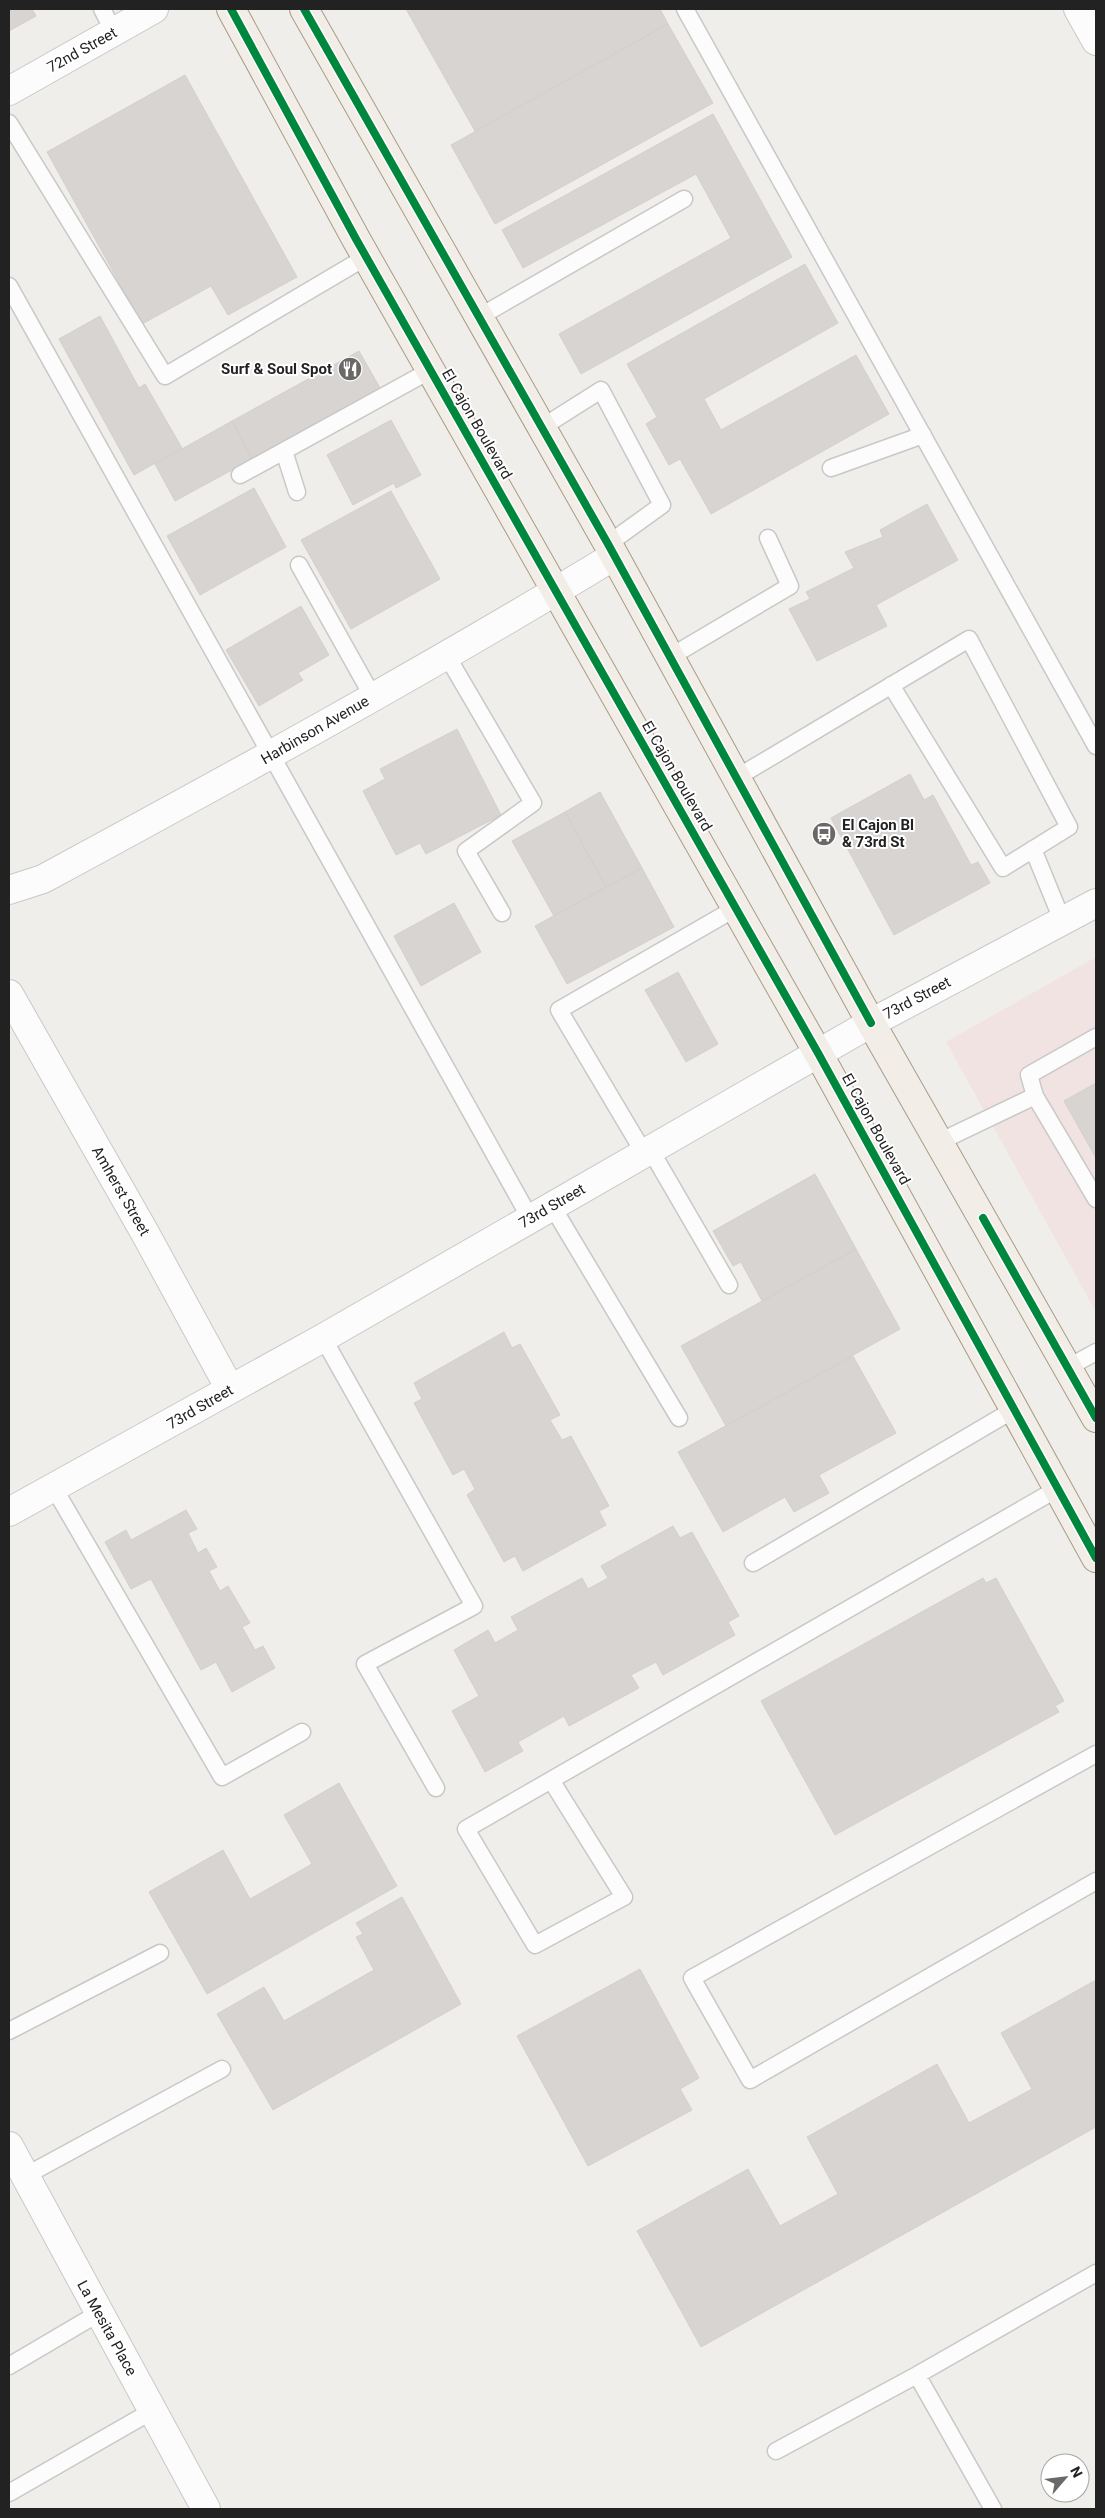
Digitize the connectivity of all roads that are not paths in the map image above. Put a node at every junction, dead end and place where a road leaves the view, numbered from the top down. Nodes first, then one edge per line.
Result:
1 (154, 9) edge
2 (231, 9) edge
3 (304, 9) edge
4 (685, 9) edge
5 (1078, 9) edge
6 (108, 20) edge
7 (1096, 41) edge
8 (9, 91) edge
9 (9, 123) edge
10 (684, 199) dead end
11 (366, 257) junction
12 (9, 286) edge
13 (479, 317) junction
14 (430, 370) junction
15 (541, 428) junction
16 (923, 435) junction
17 (284, 451) junction
18 (831, 468) dead end
19 (240, 475) dead end
20 (297, 492) dead end
21 (768, 538) dead end
22 (611, 550) junction
23 (298, 564) dead end
24 (556, 591) junction
25 (447, 656) junction
26 (670, 657) junction
27 (891, 685) junction
28 (373, 697) junction
29 (1096, 746) edge
30 (272, 755) junction
31 (736, 778) junction
32 (1033, 849) junction
33 (9, 890) edge
34 (1096, 903) edge
35 (736, 908) junction
36 (502, 913) dead end
37 (1062, 920) junction
38 (9, 994) edge
39 (871, 1023) junction
40 (1096, 1037) edge
41 (818, 1053) junction
42 (1035, 1096) junction
43 (939, 1142) junction
44 (647, 1151) junction
45 (1096, 1199) edge
46 (541, 1212) junction
47 (729, 1285) dead end
48 (323, 1338) junction
49 (1096, 1352) edge
50 (1067, 1368) junction
51 (230, 1389) junction
52 (1015, 1410) junction
53 (680, 1418) dead end
54 (1096, 1418) edge
55 (54, 1488) junction
56 (1057, 1489) junction
57 (9, 1512) edge
58 (1096, 1558) edge
59 (753, 1563) dead end
60 (302, 1732) dead end
61 (1096, 1754) edge
62 (551, 1780) junction
63 (436, 1788) dead end
64 (1096, 1881) edge
65 (160, 1953) dead end
66 (9, 2031) edge
67 (222, 2069) dead end
68 (9, 2146) edge
69 (25, 2176) junction
70 (1096, 2272) edge
71 (99, 2313) junction
72 (9, 2366) edge
73 (917, 2375) junction
74 (152, 2411) junction
75 (776, 2451) dead end
76 (9, 2494) edge
77 (206, 2509) edge
78 (993, 2509) edge

1 - 6 street, 72nd Street
2 - 11 main road, El Cajon Boulevard
3 - 13 main road
4 - 16 lane
5 - 7 street
6 - 8 street, 72nd Street
9 - 11 lane
10 - 13 lane
11 - 14 main road, El Cajon Boulevard
12 - 30 lane
13 - 15 main road
14 - 17 lane
14 - 24 main road, El Cajon Boulevard
15 - 22 main road
15 - 22 lane
16 - 18 lane
16 - 29 lane
17 - 19 lane
17 - 20 lane
21 - 26 lane
22 - 24 street, Harbinson Avenue
22 - 26 main road
23 - 28 lane
24 - 25 street, Harbinson Avenue
24 - 35 main road, El Cajon Boulevard
25 - 28 street, Harbinson Avenue
25 - 36 lane
26 - 31 main road
27 - 31 lane
27 - 32 lane
27 - 32 lane
28 - 30 street, Harbinson Avenue
30 - 33 street, Harbinson Avenue
30 - 46 lane
31 - 39 main road
32 - 37 lane
34 - 37 street, 73rd Street
35 - 41 main road, El Cajon Boulevard
35 - 44 lane
37 - 39 street, 73rd Street
38 - 51 street, Amherst Street
39 - 41 street, 73rd Street
39 - 43 main road
40 - 42 lane
41 - 44 street, 73rd Street
41 - 52 main road, El Cajon Boulevard
42 - 43 lane
42 - 45 lane
43 - 50 main road
44 - 46 street, 73rd Street
44 - 47 lane
46 - 48 street, 73rd Street
46 - 53 lane
48 - 51 street, 73rd Street
48 - 63 lane
49 - 50 lane
50 - 54 main road
51 - 55 street, 73rd Street
52 - 56 main road, El Cajon Boulevard
52 - 59 lane
55 - 57 street, 73rd Street
55 - 60 lane
56 - 58 main road, El Cajon Boulevard
56 - 62 lane
61 - 64 lane
62 - 62 lane
65 - 66 lane
67 - 69 lane
68 - 69 street, La Mesita Place
69 - 71 street, La Mesita Place
70 - 73 lane
71 - 72 lane
71 - 74 street, La Mesita Place
73 - 75 lane
73 - 78 lane
74 - 76 lane
74 - 77 street, La Mesita Place

